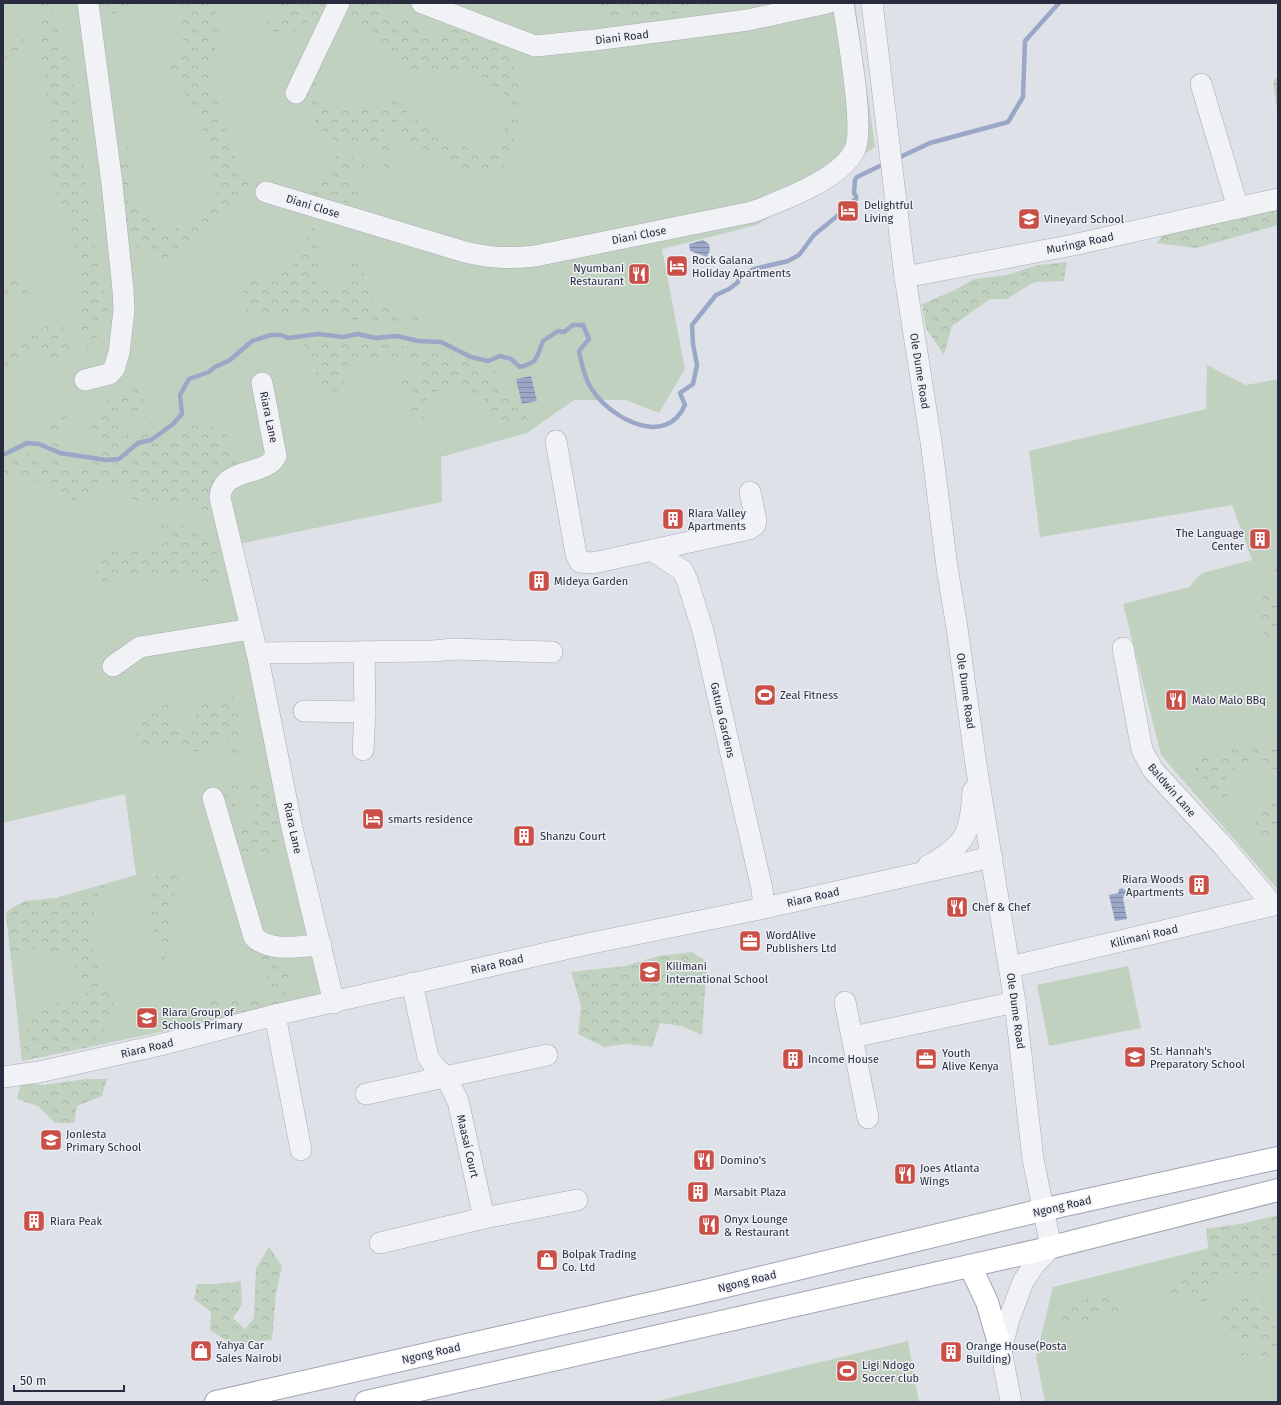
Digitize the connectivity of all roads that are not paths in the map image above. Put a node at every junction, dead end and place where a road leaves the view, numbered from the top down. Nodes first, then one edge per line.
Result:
1 (88, 3) edge
2 (339, 3) edge
3 (422, 3) edge
4 (827, 3) edge
5 (843, 3) edge
6 (872, 3) edge
7 (1201, 84) dead end
8 (296, 93) dead end
9 (266, 192) dead end
10 (1278, 198) edge
11 (1238, 208) junction
12 (905, 277) junction
13 (84, 380) dead end
14 (262, 383) dead end
15 (556, 441) dead end
16 (750, 492) dead end
17 (652, 550) junction
18 (251, 629) junction
19 (1123, 648) dead end
20 (364, 652) junction
21 (552, 652) dead end
22 (257, 653) junction
23 (113, 666) dead end
24 (304, 710) dead end
25 (365, 712) junction
26 (363, 750) dead end
27 (976, 765) junction
28 (213, 798) dead end
29 (992, 857) junction
30 (913, 874) junction
31 (1276, 905) edge
32 (764, 908) junction
33 (321, 945) junction
34 (1010, 967) junction
35 (412, 983) junction
36 (845, 1002) dead end
37 (1015, 1002) junction
38 (334, 1003) junction
39 (275, 1015) junction
40 (853, 1037) junction
41 (547, 1055) dead end
42 (3, 1077) edge
43 (446, 1077) junction
44 (366, 1094) dead end
45 (868, 1118) dead end
46 (301, 1150) dead end
47 (1278, 1158) edge
48 (1278, 1190) edge
49 (577, 1200) dead end
50 (1042, 1210) junction
51 (484, 1218) junction
52 (380, 1242) dead end
53 (1051, 1247) junction
54 (970, 1266) junction
55 (1002, 1350) junction
56 (216, 1402) edge
57 (366, 1402) edge
58 (1011, 1402) edge

1 - 13 street
2 - 8 street
3 - 4 street, Diani Road
5 - 9 street, Diani Close
6 - 12 street, Ole Dume Road
7 - 11 street
10 - 11 street, Muringa Road
11 - 12 street, Muringa Road
12 - 27 street, Ole Dume Road
14 - 18 street, Riara Lane
15 - 17 street
16 - 17 street
17 - 32 street, Gatura Gardens
18 - 22 street, Riara Lane
18 - 23 street
19 - 31 street, Baldwin Lane
20 - 21 street
20 - 22 street
20 - 25 street
22 - 33 street, Riara Lane
24 - 25 street
25 - 26 street
27 - 29 street, Ole Dume Road
27 - 30 street
28 - 33 street
29 - 30 street, Riara Road
29 - 34 street, Ole Dume Road
30 - 32 street, Riara Road
31 - 34 street, Kilimani Road
32 - 35 street, Riara Road
33 - 38 street, Riara Lane
34 - 37 street, Ole Dume Road
35 - 38 street, Riara Road
35 - 43 street, Maasai Court
36 - 40 street
37 - 40 street
37 - 50 street, Ole Dume Road
38 - 39 street, Riara Road
39 - 42 street, Riara Road
39 - 46 street
40 - 45 street
41 - 43 street
43 - 44 street
43 - 51 street, Maasai Court
47 - 50 main road, Ngong Road
48 - 53 main road
49 - 51 street
50 - 53 street, Ole Dume Road
50 - 56 main road, Ngong Road
51 - 52 street
53 - 54 main road
53 - 55 street
54 - 55 main road
54 - 57 main road
55 - 58 street

